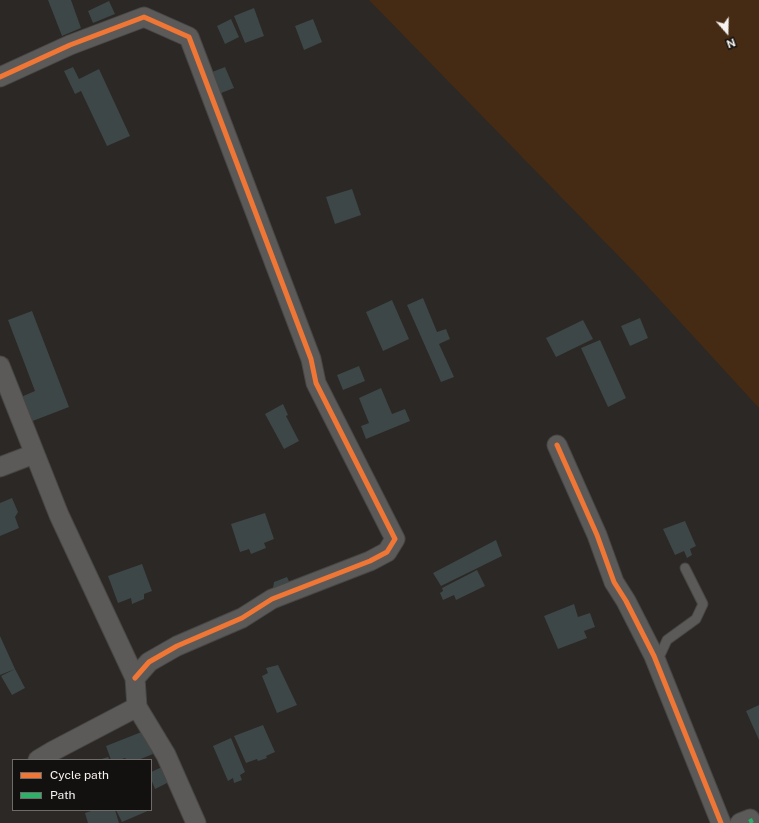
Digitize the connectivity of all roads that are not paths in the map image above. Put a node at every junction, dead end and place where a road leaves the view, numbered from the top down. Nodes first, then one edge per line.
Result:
1 (0, 77) edge
2 (0, 366) edge
3 (557, 445) dead end
4 (34, 454) junction
5 (0, 467) edge
6 (686, 568) dead end
7 (654, 656) junction
8 (135, 678) junction
9 (137, 707) junction
10 (40, 759) edge
11 (196, 823) edge
12 (721, 823) edge

1 - 8 street
2 - 4 street
3 - 7 street
4 - 5 street
4 - 8 street
6 - 7 lane
7 - 12 street
8 - 9 street
9 - 10 street
9 - 11 street

